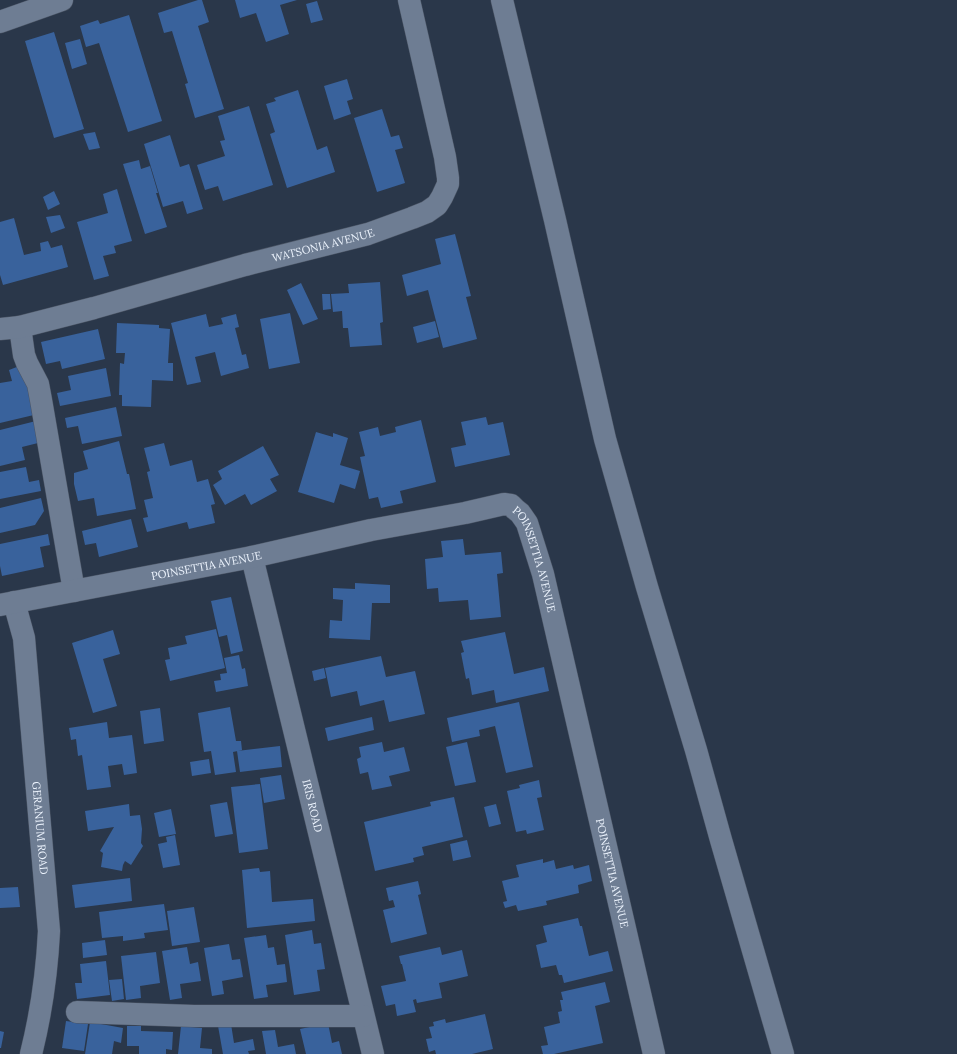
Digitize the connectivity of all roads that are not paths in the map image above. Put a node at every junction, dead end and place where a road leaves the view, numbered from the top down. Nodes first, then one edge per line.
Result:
1 (62, 0) edge
2 (409, 0) edge
3 (502, 0) edge
4 (0, 22) edge
5 (10, 328) edge
6 (252, 557) junction
7 (74, 590) junction
8 (7, 603) edge
9 (78, 1012) dead end
10 (363, 1016) junction
11 (30, 1054) edge
12 (372, 1054) edge
13 (654, 1054) edge
14 (783, 1054) edge

1 - 4 street
2 - 5 street, WATSONIA AVENUE
3 - 14 street
5 - 7 street
6 - 7 street, POINSETTIA AVENUE
6 - 10 street, IRIS ROAD
6 - 13 street, POINSETTIA AVENUE
7 - 8 street, POINSETTIA AVENUE
8 - 11 street, GERANIUM ROAD
9 - 10 street
10 - 12 street, IRIS ROAD

